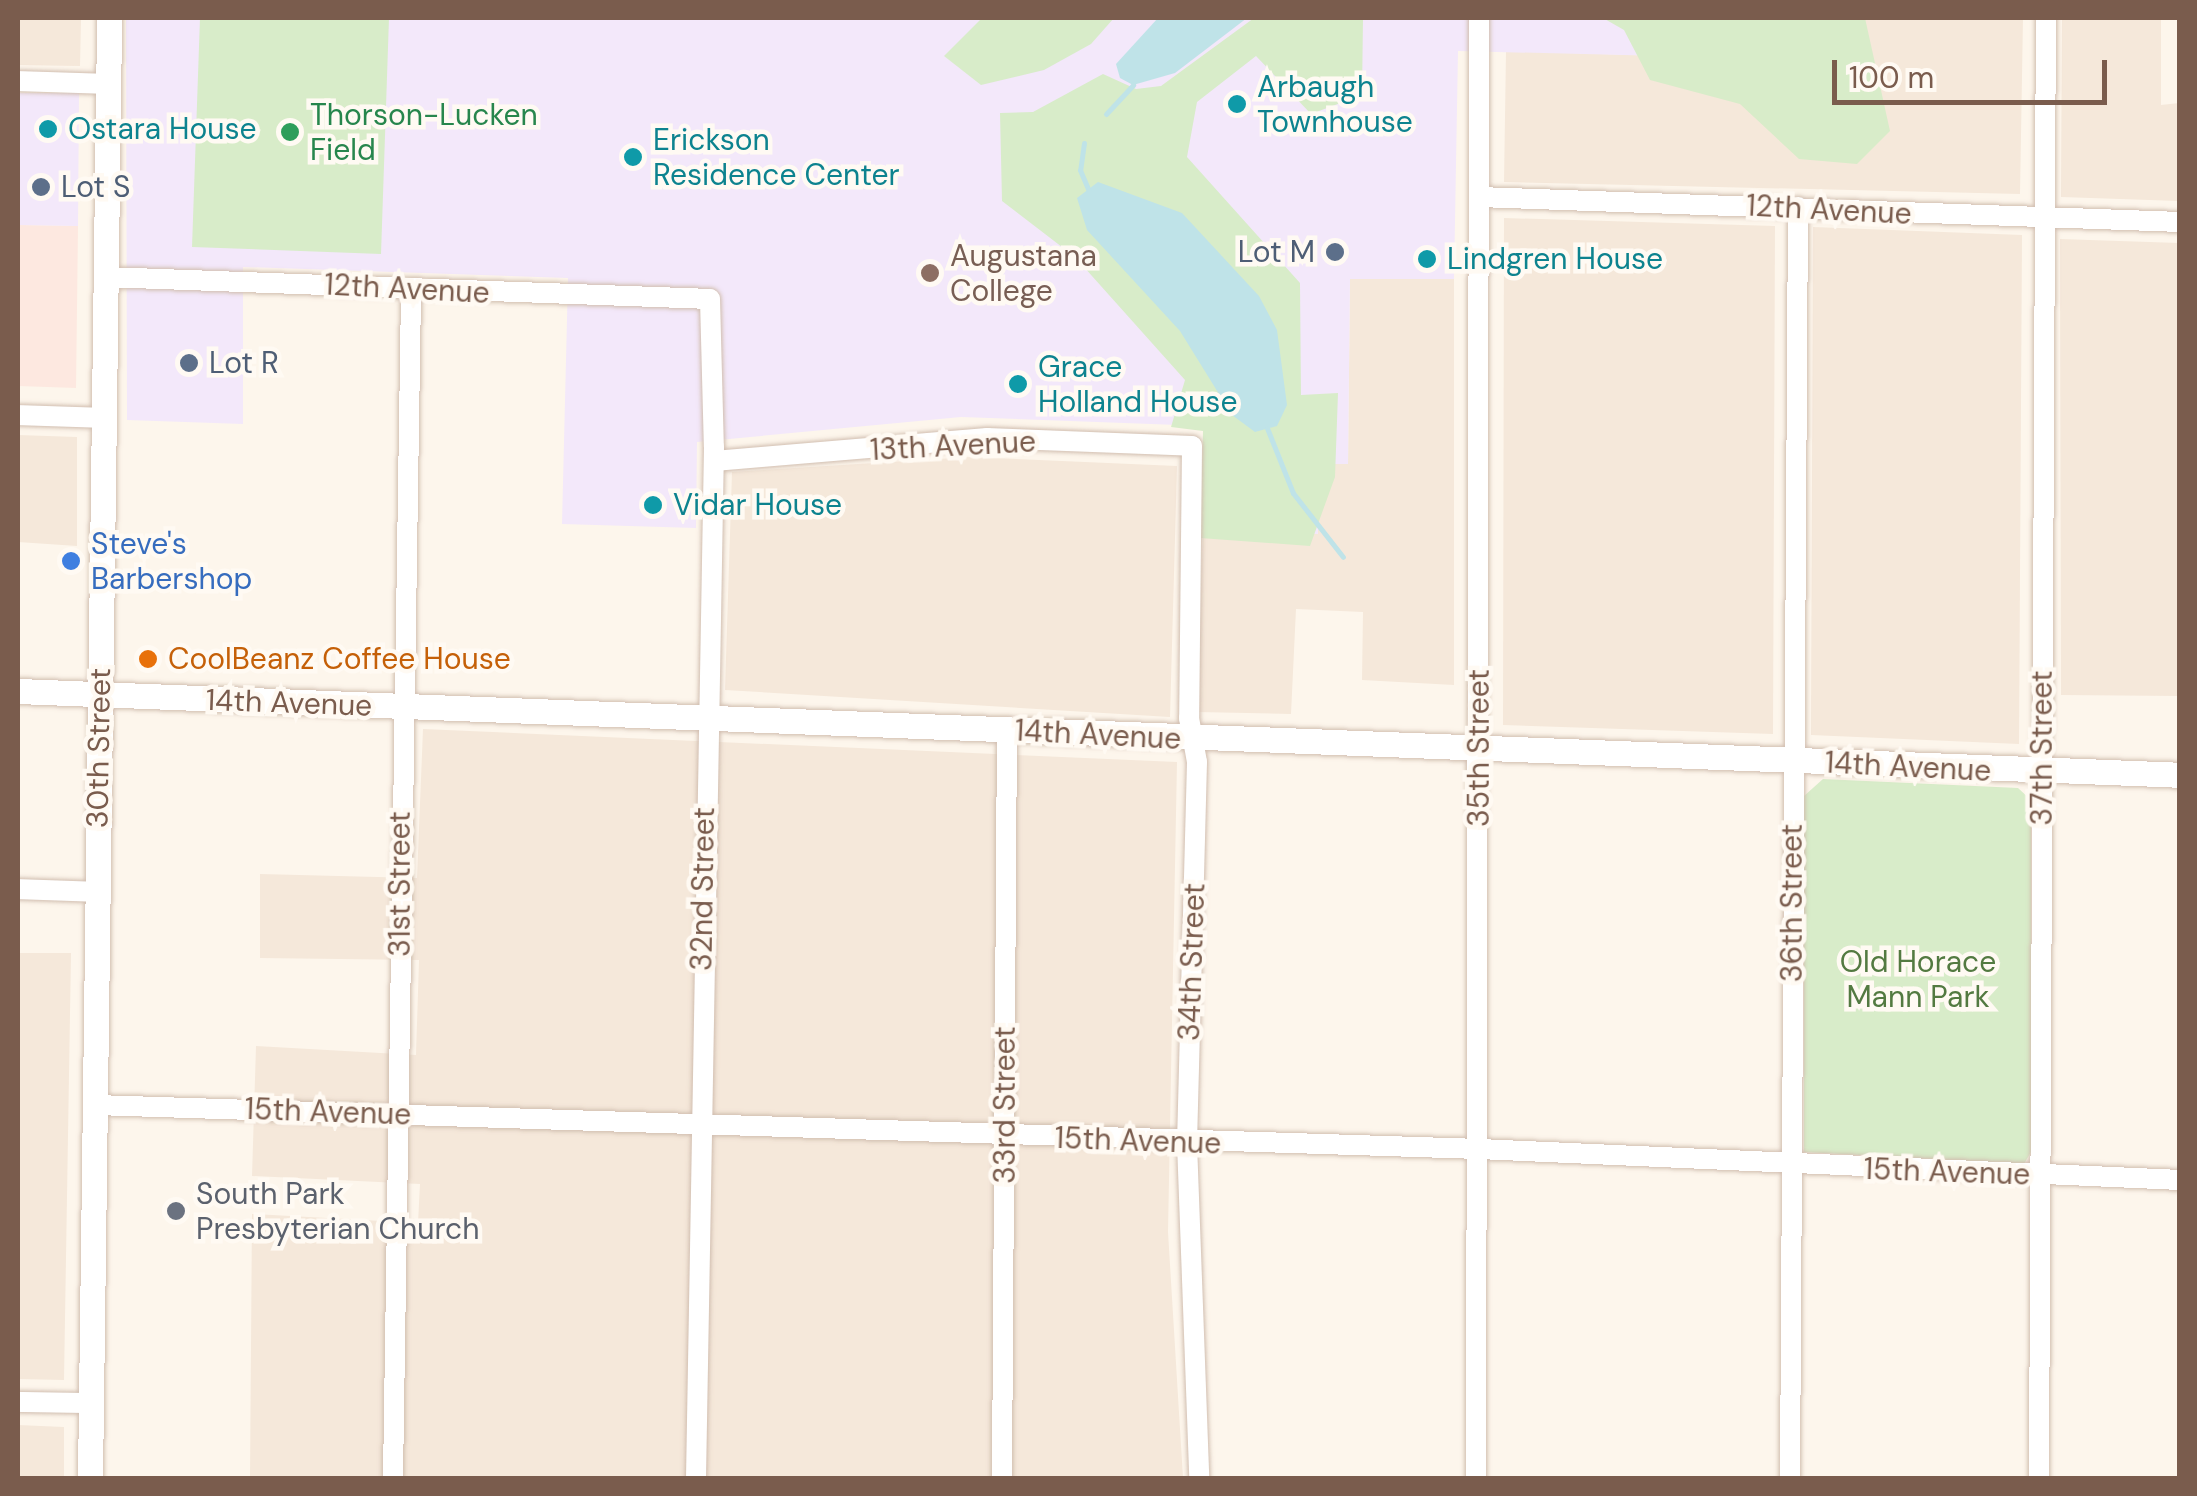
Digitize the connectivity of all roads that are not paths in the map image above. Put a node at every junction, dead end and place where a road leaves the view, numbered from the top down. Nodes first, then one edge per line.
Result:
1 (109, 18) edge
2 (1479, 18) edge
3 (2046, 18) edge
4 (18, 81) edge
5 (108, 84) junction
6 (1479, 197) junction
7 (1798, 208) junction
8 (2044, 221) junction
9 (2180, 222) edge
10 (105, 277) junction
11 (411, 290) junction
12 (710, 299) joint
13 (18, 415) edge
14 (104, 418) junction
15 (1192, 446) joint
16 (714, 461) junction
17 (18, 690) edge
18 (100, 696) junction
19 (401, 707) junction
20 (704, 719) junction
21 (1007, 731) junction
22 (1192, 740) junction
23 (1479, 750) junction
24 (1792, 762) junction
25 (2042, 773) junction
26 (2180, 775) edge
27 (18, 889) edge
28 (98, 892) junction
29 (96, 1104) junction
30 (400, 1114) junction
31 (700, 1126) junction
32 (1005, 1136) junction
33 (1187, 1143) junction
34 (1478, 1149) junction
35 (1792, 1166) junction
36 (2043, 1176) junction
37 (2180, 1180) edge
38 (18, 1402) edge
39 (90, 1404) junction
40 (90, 1478) edge
41 (393, 1478) edge
42 (696, 1478) edge
43 (1002, 1478) edge
44 (1199, 1478) edge
45 (1476, 1478) edge
46 (1790, 1478) edge
47 (2039, 1478) edge

1 - 5 street, 30th Street
2 - 6 street, 35th Street
3 - 8 street, 37th Street
4 - 5 street
5 - 10 street, 30th Street
6 - 7 street, 12th Avenue
6 - 23 street, 35th Street
7 - 8 street, 12th Avenue
7 - 24 street, 36th Street
8 - 9 street, 12th Avenue
8 - 25 street, 37th Street
10 - 11 street, 12th Avenue
10 - 14 street, 30th Street
11 - 12 street, 12th Avenue
11 - 19 street, 31st Street
12 - 16 street, 32nd Street
13 - 14 street
14 - 18 street, 30th Street
15 - 16 street, 13th Avenue
15 - 22 street, 34th Street
16 - 20 street, 32nd Street
17 - 18 street, 14th Avenue
18 - 19 street, 14th Avenue
18 - 28 street, 30th Street
19 - 20 street, 14th Avenue
19 - 30 street, 31st Street
20 - 21 street, 14th Avenue
20 - 31 street, 32nd Street
21 - 22 street, 14th Avenue
21 - 32 street, 33rd Street
22 - 23 street, 14th Avenue
22 - 33 street, 34th Street
23 - 24 street, 14th Avenue
23 - 34 street, 35th Street
24 - 25 street, 14th Avenue
24 - 35 street, 36th Street
25 - 26 street, 14th Avenue
25 - 36 street, 37th Street
27 - 28 street
28 - 29 street, 30th Street
29 - 30 street, 15th Avenue
29 - 39 street, 30th Street
30 - 31 street, 15th Avenue
30 - 41 street, 31st Street
31 - 32 street, 15th Avenue
31 - 42 street, 32nd Street
32 - 33 street, 15th Avenue
32 - 43 street, 33rd Street
33 - 34 street, 15th Avenue
33 - 44 street, 34th Street
34 - 35 street, 15th Avenue
34 - 45 street, 35th Street
35 - 36 street, 15th Avenue
35 - 46 street, 36th Street
36 - 37 street, 15th Avenue
36 - 47 street, 37th Street
38 - 39 street
39 - 40 street, 30th Street

